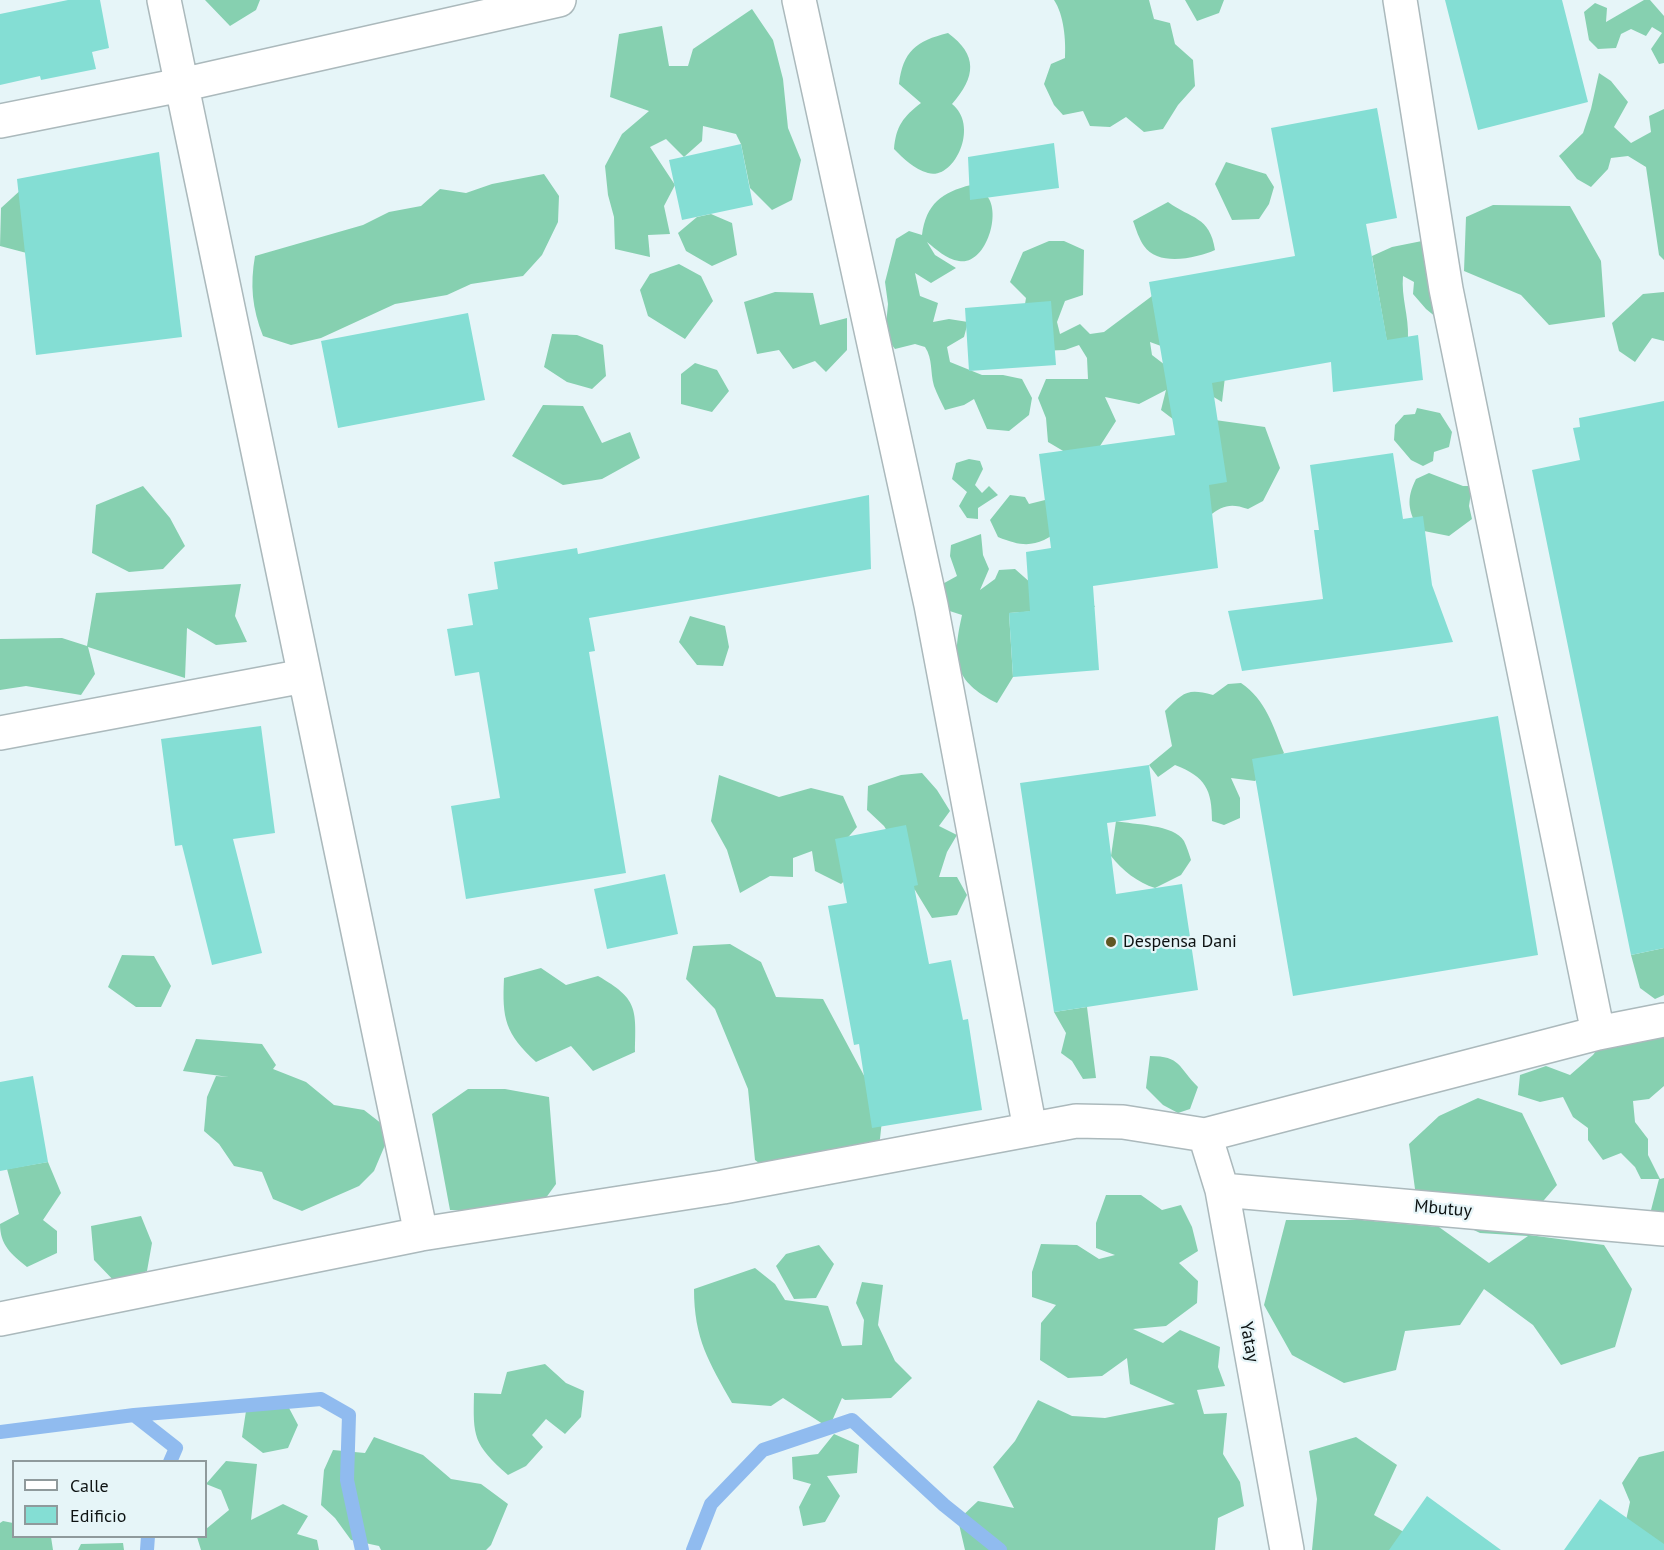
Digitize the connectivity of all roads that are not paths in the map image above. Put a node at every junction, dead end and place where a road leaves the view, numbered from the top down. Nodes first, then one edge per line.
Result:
1 (164, 0) edge
2 (560, 0) edge
3 (800, 0) edge
4 (1400, 0) edge
5 (181, 85) junction
6 (0, 122) edge
7 (304, 676) junction
8 (0, 733) edge
9 (1664, 1020) edge
10 (1598, 1033) junction
11 (1030, 1129) junction
12 (1205, 1135) junction
13 (1222, 1190) junction
14 (1664, 1229) edge
15 (421, 1234) junction
16 (0, 1318) edge
17 (1287, 1550) edge

1 - 5 street
2 - 5 street
3 - 11 street
4 - 10 street
5 - 6 street
5 - 7 street
7 - 8 street
7 - 15 street
9 - 10 street
10 - 12 street
11 - 12 street
11 - 15 street
12 - 13 street, Yatay
13 - 14 street, Mbutuy
13 - 17 street, Yatay
15 - 16 street

